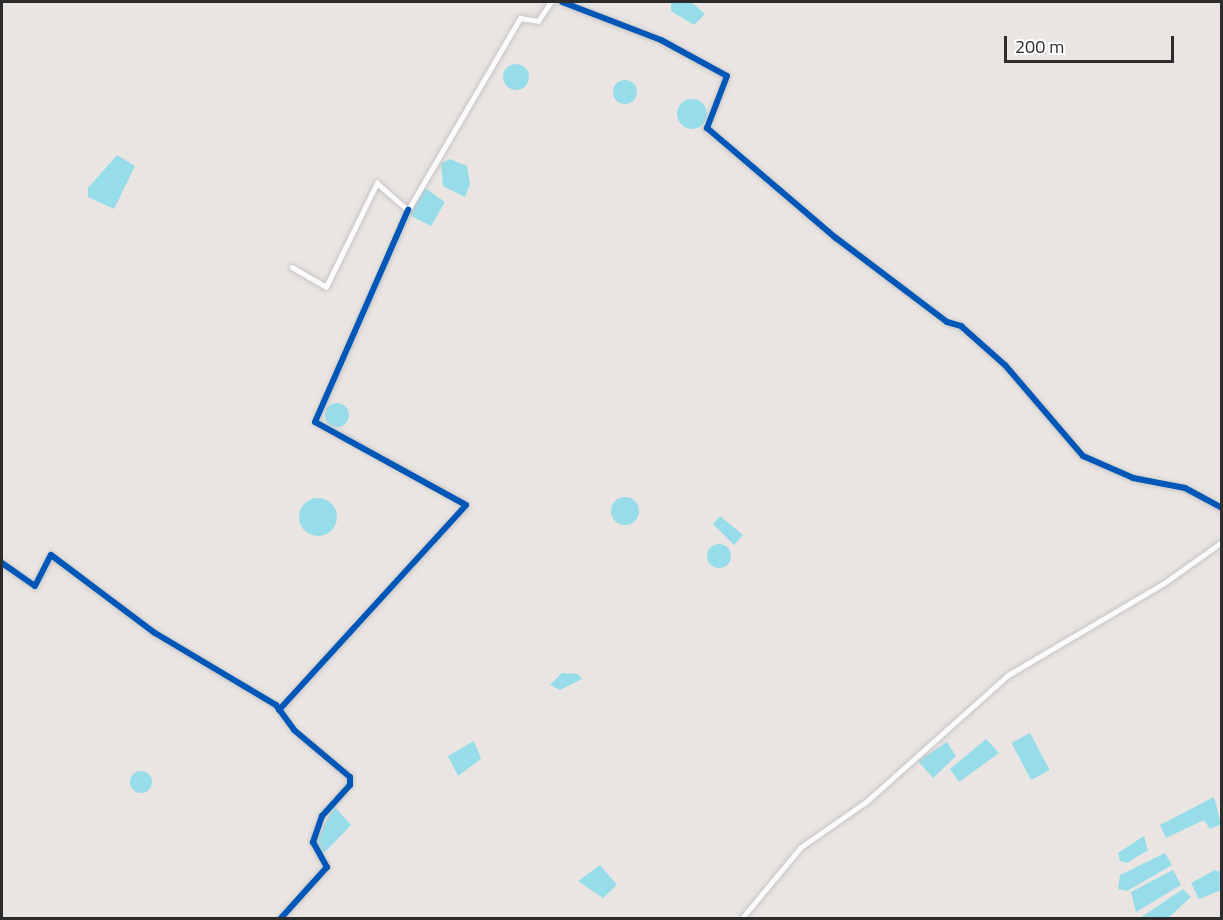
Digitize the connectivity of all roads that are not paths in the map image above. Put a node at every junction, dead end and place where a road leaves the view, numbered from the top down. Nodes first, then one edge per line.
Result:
1 (551, 2) edge
2 (562, 2) edge
3 (408, 210) junction
4 (292, 267) dead end
5 (1221, 508) edge
6 (1221, 542) edge
7 (2, 563) edge
8 (279, 710) junction
9 (281, 918) edge
10 (742, 918) edge

1 - 3 street
2 - 5 street
3 - 4 street
3 - 8 street
6 - 10 street
7 - 8 street
8 - 9 street

